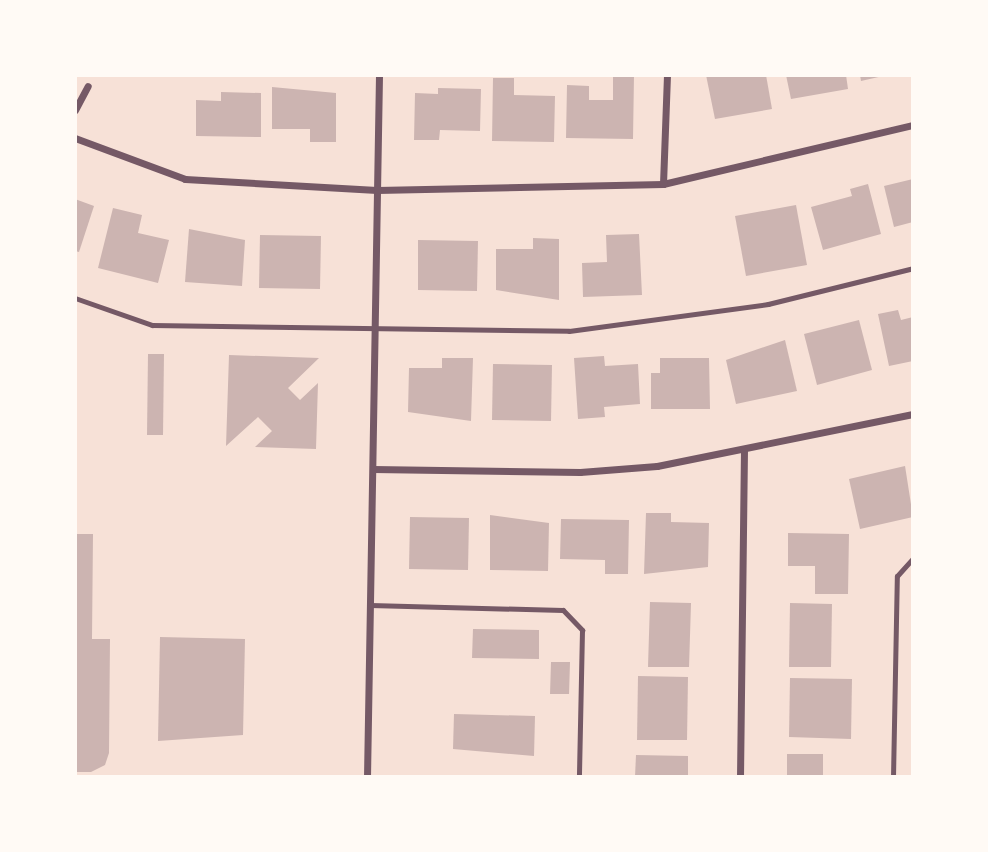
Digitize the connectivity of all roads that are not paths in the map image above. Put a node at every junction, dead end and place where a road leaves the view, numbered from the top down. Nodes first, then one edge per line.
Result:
1 (379, 75) edge
2 (667, 75) edge
3 (88, 86) dead end
4 (75, 110) edge
5 (913, 125) edge
6 (75, 138) edge
7 (663, 184) junction
8 (377, 190) junction
9 (913, 268) edge
10 (75, 298) edge
11 (375, 331) junction
12 (913, 414) edge
13 (744, 450) junction
14 (373, 468) junction
15 (913, 558) edge
16 (370, 605) junction
17 (367, 777) edge
18 (579, 777) edge
19 (740, 777) edge
20 (892, 777) edge

1 - 8 street
2 - 7 street
3 - 4 street
5 - 7 street
6 - 8 street
7 - 8 street
8 - 11 street
9 - 11 lane
10 - 11 lane
11 - 14 street
12 - 13 street
13 - 14 street
13 - 19 street
14 - 16 street
15 - 20 lane
16 - 17 street
16 - 18 lane

